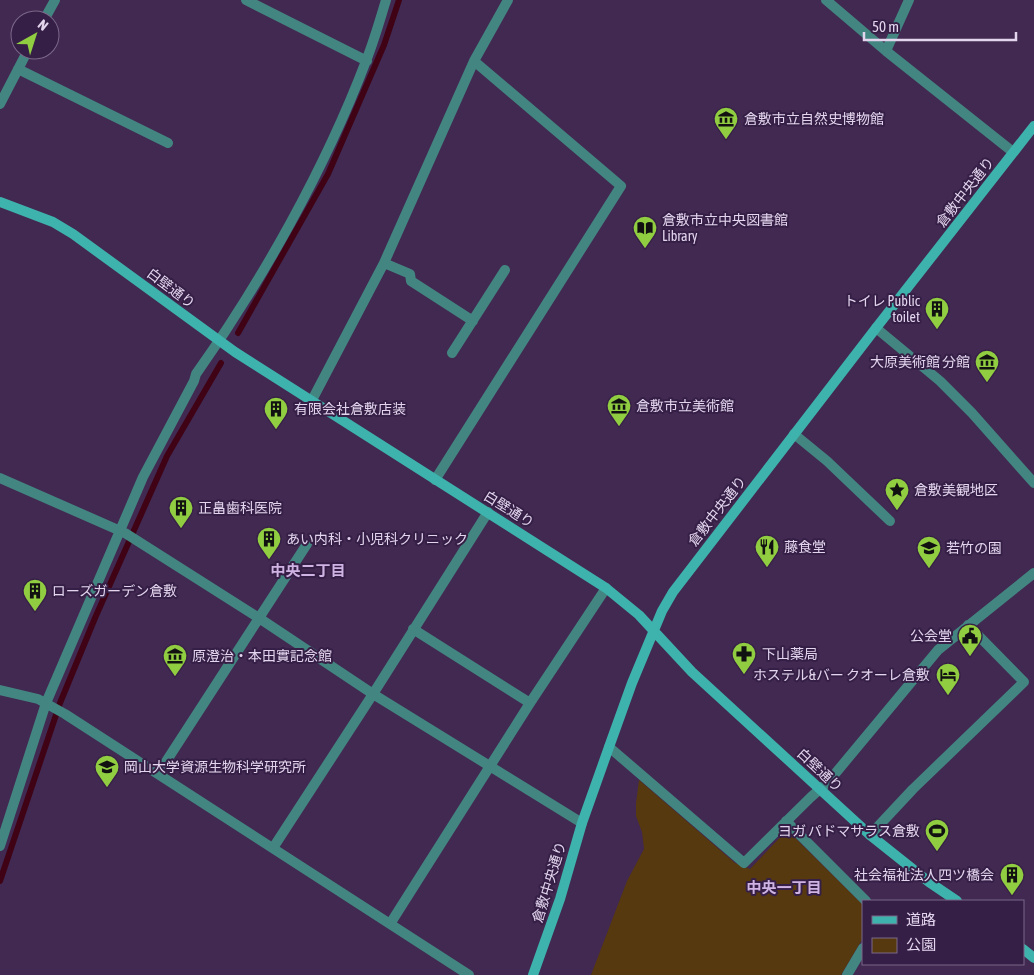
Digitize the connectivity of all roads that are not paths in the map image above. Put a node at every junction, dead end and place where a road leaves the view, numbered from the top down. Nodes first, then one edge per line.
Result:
1 (246, 0) edge
2 (386, 0) edge
3 (508, 0) edge
4 (826, 0) edge
5 (909, 0) edge
6 (886, 51) junction
7 (23, 60) edge
8 (367, 61) junction
9 (474, 62) junction
10 (18, 69) junction
11 (0, 104) edge
12 (1034, 126) edge
13 (168, 142) dead end
14 (1013, 152) junction
15 (0, 202) edge
16 (384, 263) junction
17 (505, 270) dead end
18 (472, 321) junction
19 (876, 328) junction
20 (219, 341) junction
21 (452, 353) dead end
22 (311, 402) junction
23 (794, 434) junction
24 (0, 478) edge
25 (435, 480) junction
26 (1034, 483) edge
27 (488, 512) junction
28 (890, 521) dead end
29 (122, 531) junction
30 (307, 544) dead end
31 (1034, 573) edge
32 (606, 588) junction
33 (259, 618) junction
34 (968, 625) junction
35 (413, 629) junction
36 (654, 631) junction
37 (0, 690) edge
38 (373, 694) junction
39 (530, 704) junction
40 (49, 705) junction
41 (609, 747) junction
42 (491, 767) junction
43 (158, 774) junction
44 (820, 789) junction
45 (786, 821) junction
46 (582, 823) junction
47 (870, 835) junction
48 (0, 846) edge
49 (273, 848) junction
50 (865, 900) edge
51 (956, 900) edge
52 (390, 924) junction
53 (862, 950) edge
54 (1024, 950) edge
55 (1034, 958) edge
56 (469, 975) edge
57 (533, 975) edge
58 (847, 975) edge

1 - 8 street
2 - 8 street
3 - 9 street
4 - 6 street
5 - 6 street
6 - 14 street
7 - 10 street
8 - 20 street
9 - 16 street
9 - 25 street
10 - 11 street
10 - 13 street
12 - 14 street, 倉敷中央通り
14 - 19 street, 倉敷中央通り
15 - 20 street, 白壁通り
16 - 18 street
16 - 22 street
17 - 18 street
18 - 21 street
19 - 23 street, 倉敷中央通り
19 - 26 street
20 - 22 street, 白壁通り
20 - 29 street
22 - 25 street, 白壁通り
23 - 28 street
23 - 36 street, 倉敷中央通り
24 - 29 street
25 - 27 street, 白壁通り
27 - 32 street, 白壁通り
27 - 35 street
29 - 33 street
29 - 40 street
30 - 33 street
31 - 34 street
32 - 36 street, 白壁通り
32 - 39 street
33 - 38 street
33 - 43 street
34 - 44 street
34 - 47 street
35 - 38 street
35 - 39 street
36 - 41 street, 倉敷中央通り
36 - 44 street, 白壁通り
37 - 40 street
38 - 42 street
38 - 49 street
39 - 42 street
40 - 43 street
40 - 48 street
41 - 45 street
41 - 46 street, 倉敷中央通り
42 - 46 street
42 - 52 street
43 - 49 street
44 - 45 street
44 - 47 street, 白壁通り
45 - 50 street
46 - 57 street, 倉敷中央通り
47 - 51 street, 白壁通り
49 - 52 street
52 - 56 street
53 - 58 street
54 - 55 street

